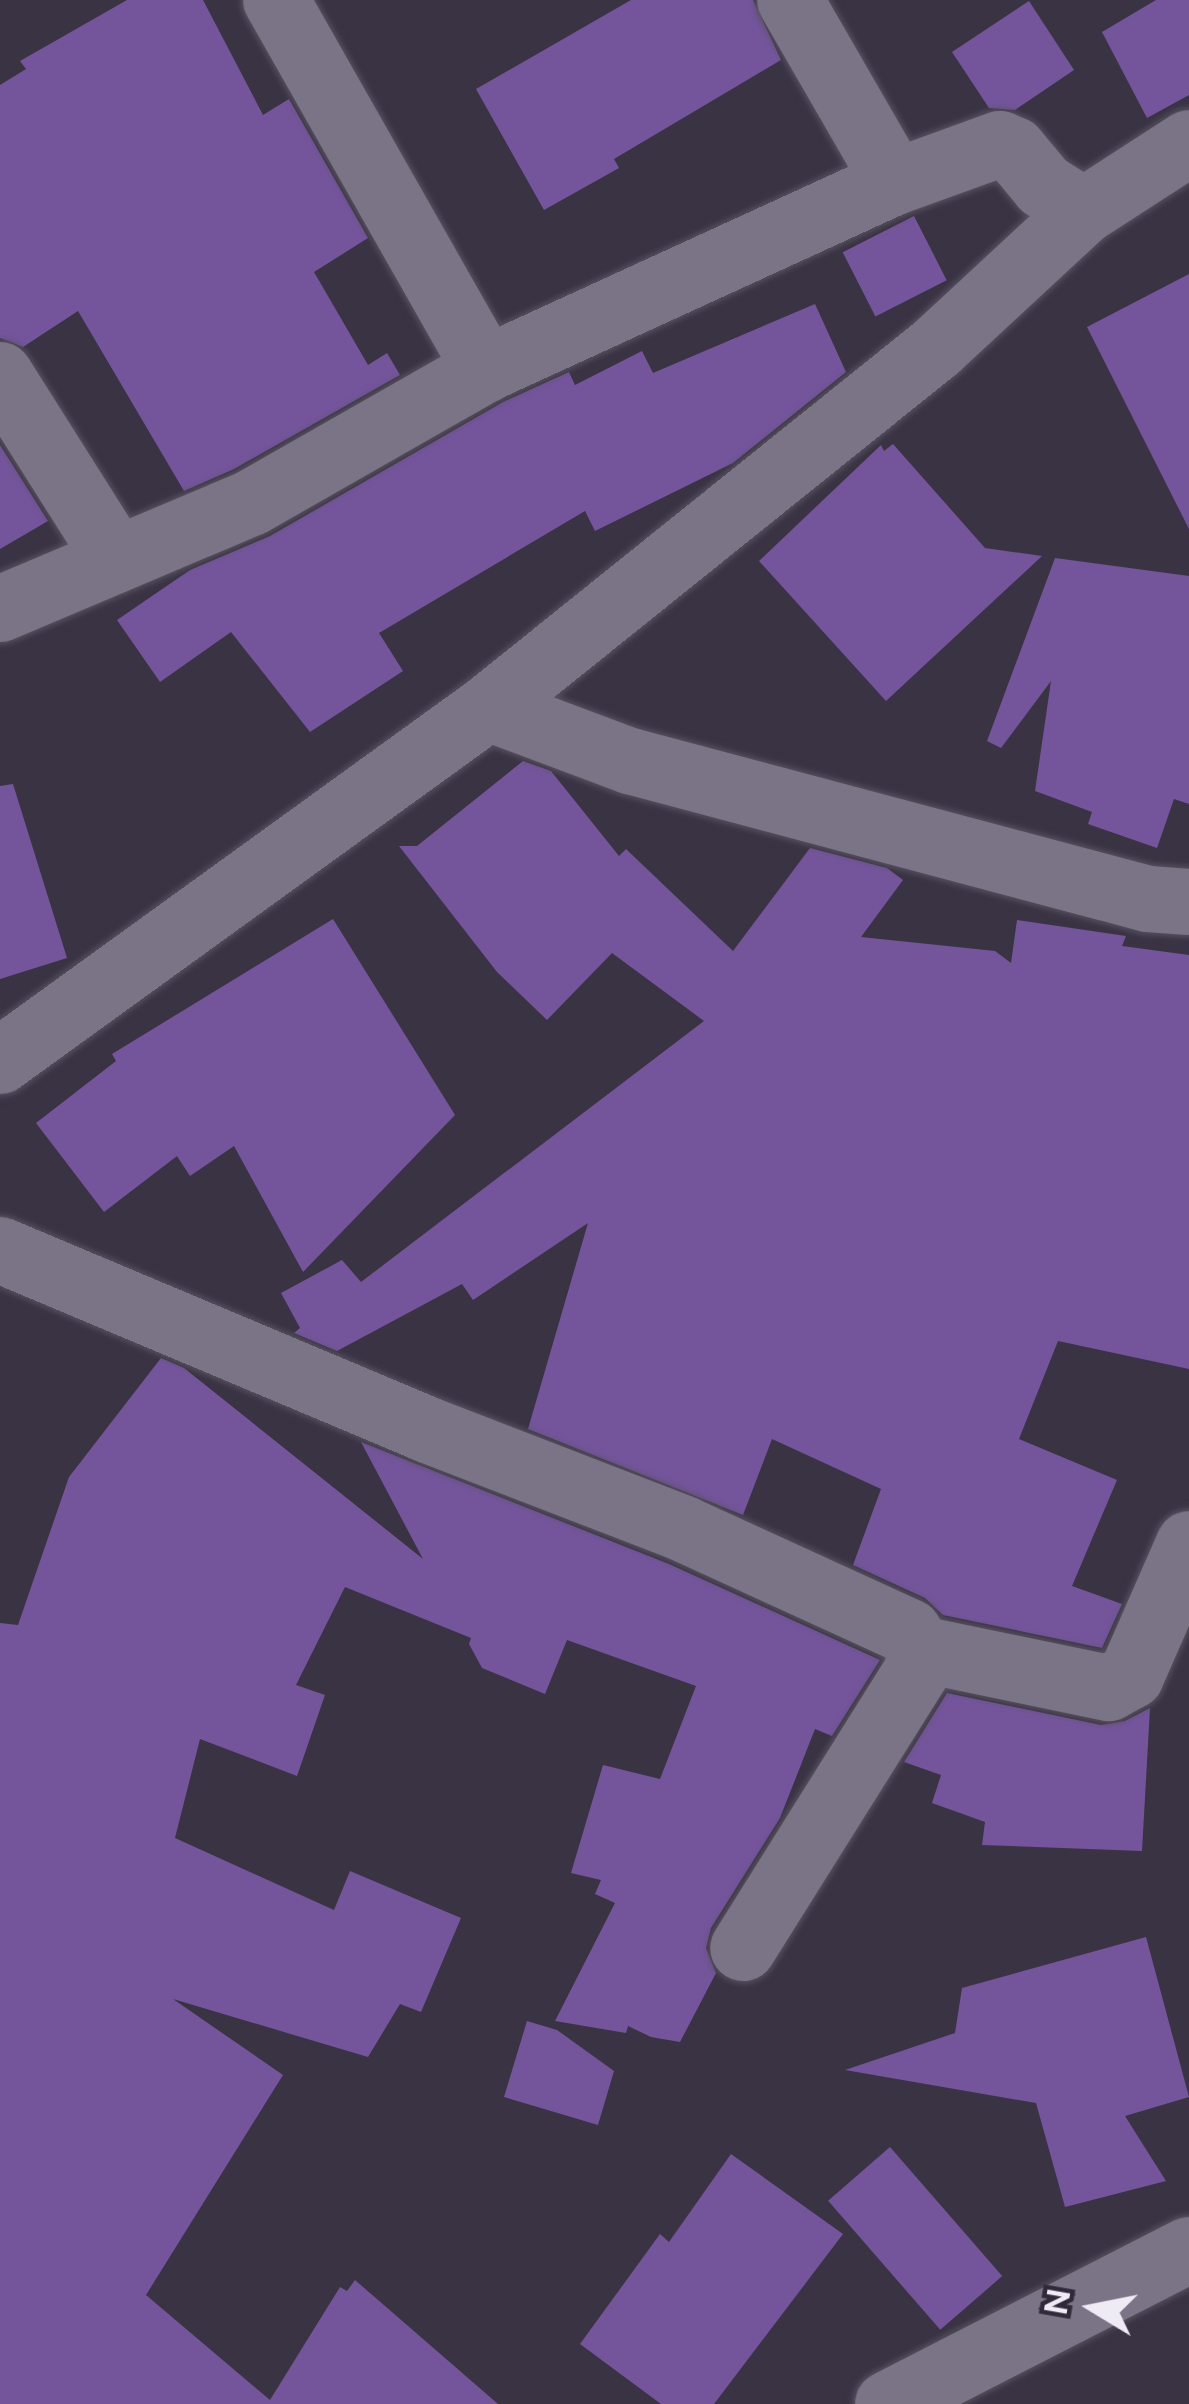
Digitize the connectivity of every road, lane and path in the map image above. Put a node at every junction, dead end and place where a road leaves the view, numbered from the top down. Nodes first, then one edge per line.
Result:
1 (276, 0) edge
2 (790, 0) edge
3 (1189, 143) edge
4 (896, 182) junction
5 (1084, 211) junction
6 (486, 369) junction
7 (0, 375) edge
8 (115, 557) junction
9 (0, 609) edge
10 (488, 708) junction
11 (1189, 902) edge
12 (0, 1061) edge
13 (0, 1250) edge
14 (1189, 1544) edge
15 (920, 1649) junction
16 (743, 1948) dead end
17 (1189, 2250) edge
18 (888, 2404) edge

1 - 6 street
2 - 4 street
3 - 5 street
4 - 5 street
4 - 6 street
5 - 10 street
6 - 8 street
7 - 8 street
8 - 9 street
10 - 11 street
10 - 12 street
13 - 15 street
14 - 15 street
15 - 16 street
17 - 18 street

